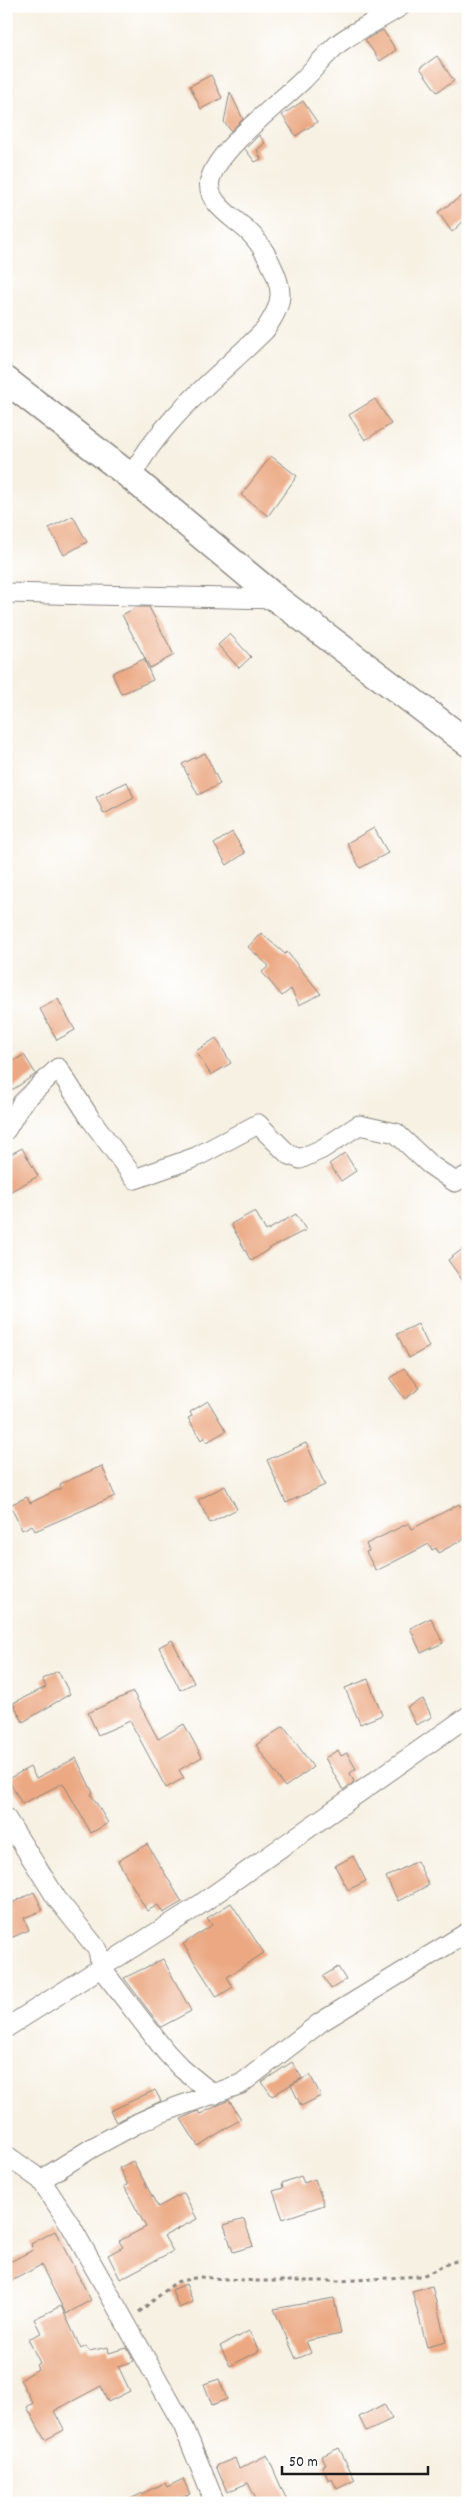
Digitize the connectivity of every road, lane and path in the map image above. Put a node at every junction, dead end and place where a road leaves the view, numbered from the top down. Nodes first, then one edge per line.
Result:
1 (400, 6) edge
2 (6, 380) edge
3 (130, 477) junction
4 (6, 593) edge
5 (278, 599) junction
6 (468, 743) edge
7 (6, 1130) edge
8 (468, 1175) edge
9 (468, 1716) edge
10 (6, 1818) edge
11 (468, 1932) edge
12 (101, 1968) junction
13 (6, 2028) edge
14 (214, 2094) junction
15 (6, 2155) edge
16 (41, 2180) junction
17 (468, 2261) edge
18 (125, 2324) junction
19 (215, 2503) edge

1 - 3 street
2 - 3 street
3 - 5 street
4 - 5 street
5 - 6 street
7 - 8 street
9 - 12 street
10 - 12 street
11 - 14 street
12 - 13 street
12 - 14 street
14 - 16 street
15 - 16 street
16 - 18 street
17 - 18 path
18 - 19 street

